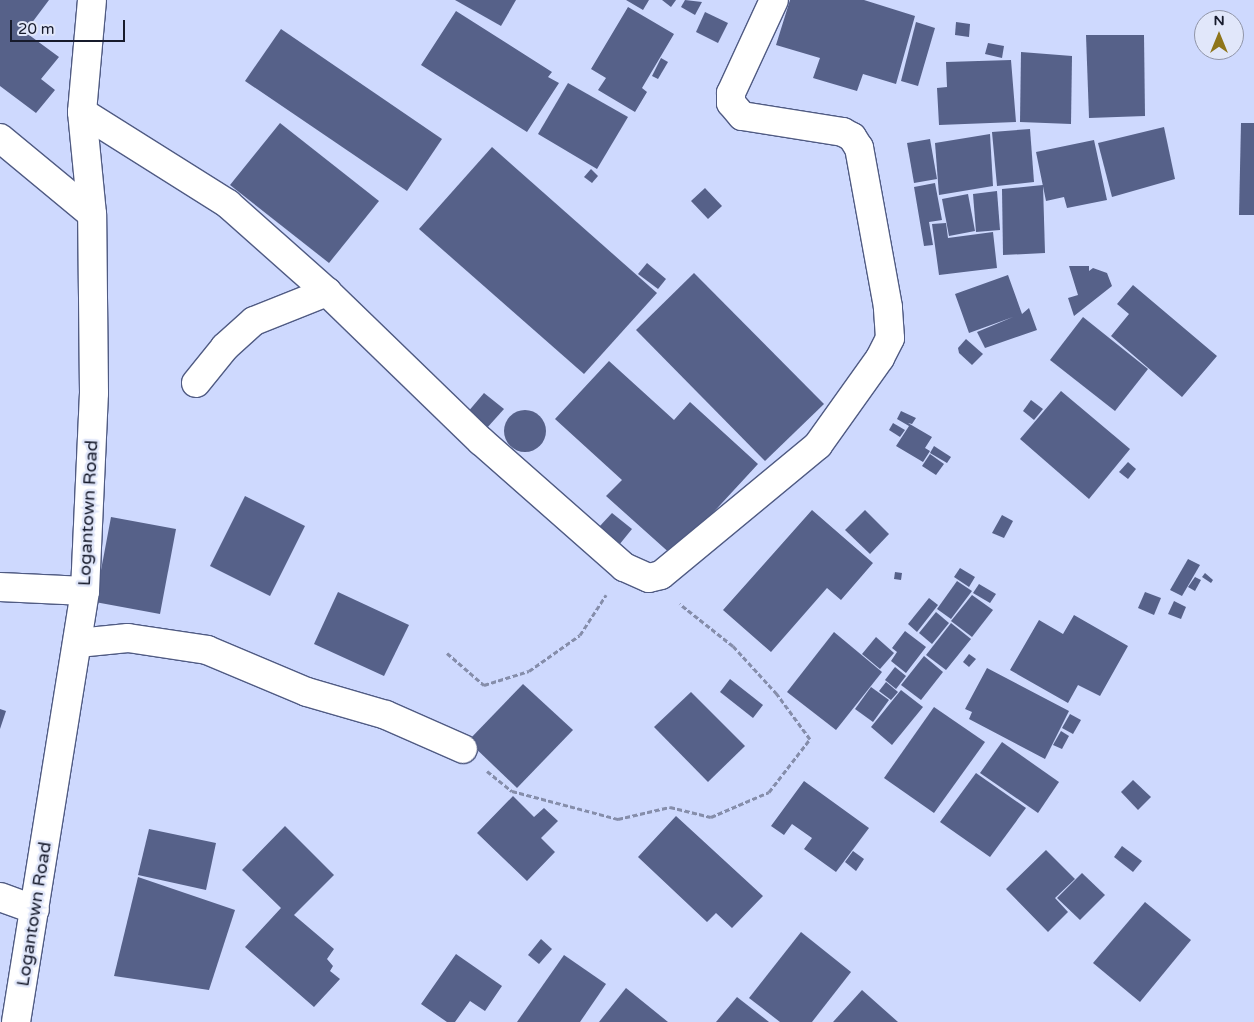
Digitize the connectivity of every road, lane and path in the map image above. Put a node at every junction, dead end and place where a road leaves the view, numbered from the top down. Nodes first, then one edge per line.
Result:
1 (92, 0) edge
2 (774, 0) edge
3 (82, 112) junction
4 (0, 138) edge
5 (92, 214) junction
6 (327, 292) junction
7 (196, 383) dead end
8 (636, 572) junction
9 (0, 587) edge
10 (85, 591) junction
11 (78, 643) junction
12 (447, 653) dead end
13 (463, 749) joint
14 (0, 897) edge
15 (35, 910) junction
16 (16, 1022) edge

1 - 3 street, Logantown Road
2 - 8 street
3 - 5 street, Logantown Road
3 - 6 street
4 - 5 street
5 - 10 street, Logantown Road
6 - 7 street
6 - 8 street
8 - 12 path
8 - 13 path
9 - 10 street
10 - 11 street, Logantown Road
11 - 13 street
11 - 15 street, Logantown Road
14 - 15 street
15 - 16 street, Logantown Road

